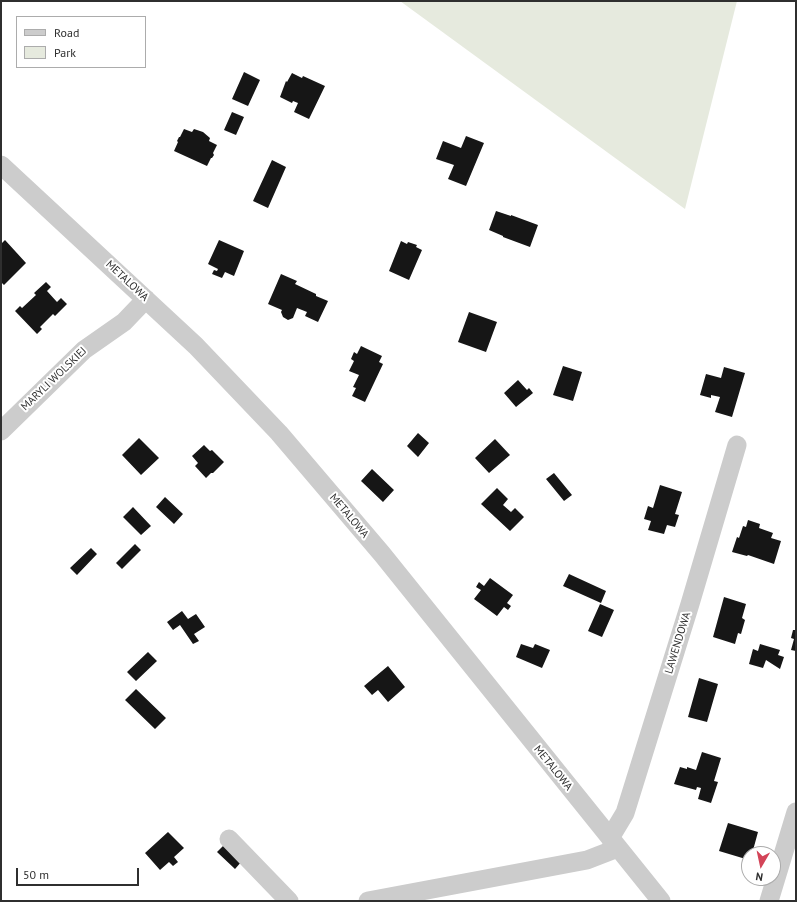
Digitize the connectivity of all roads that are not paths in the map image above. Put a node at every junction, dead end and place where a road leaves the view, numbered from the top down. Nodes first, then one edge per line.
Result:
1 (1, 165) edge
2 (146, 299) junction
3 (1, 431) edge
4 (737, 445) dead end
5 (796, 812) edge
6 (229, 839) dead end
7 (614, 843) junction
8 (289, 901) edge
9 (368, 901) edge
10 (662, 901) edge
11 (769, 901) edge

1 - 2 street, METALOWA
2 - 3 street, MARYLI WOLSKIEJ
2 - 7 street, METALOWA
4 - 7 street, LAWENDOWA
5 - 11 street
6 - 8 street
7 - 9 street
7 - 10 street, METALOWA

